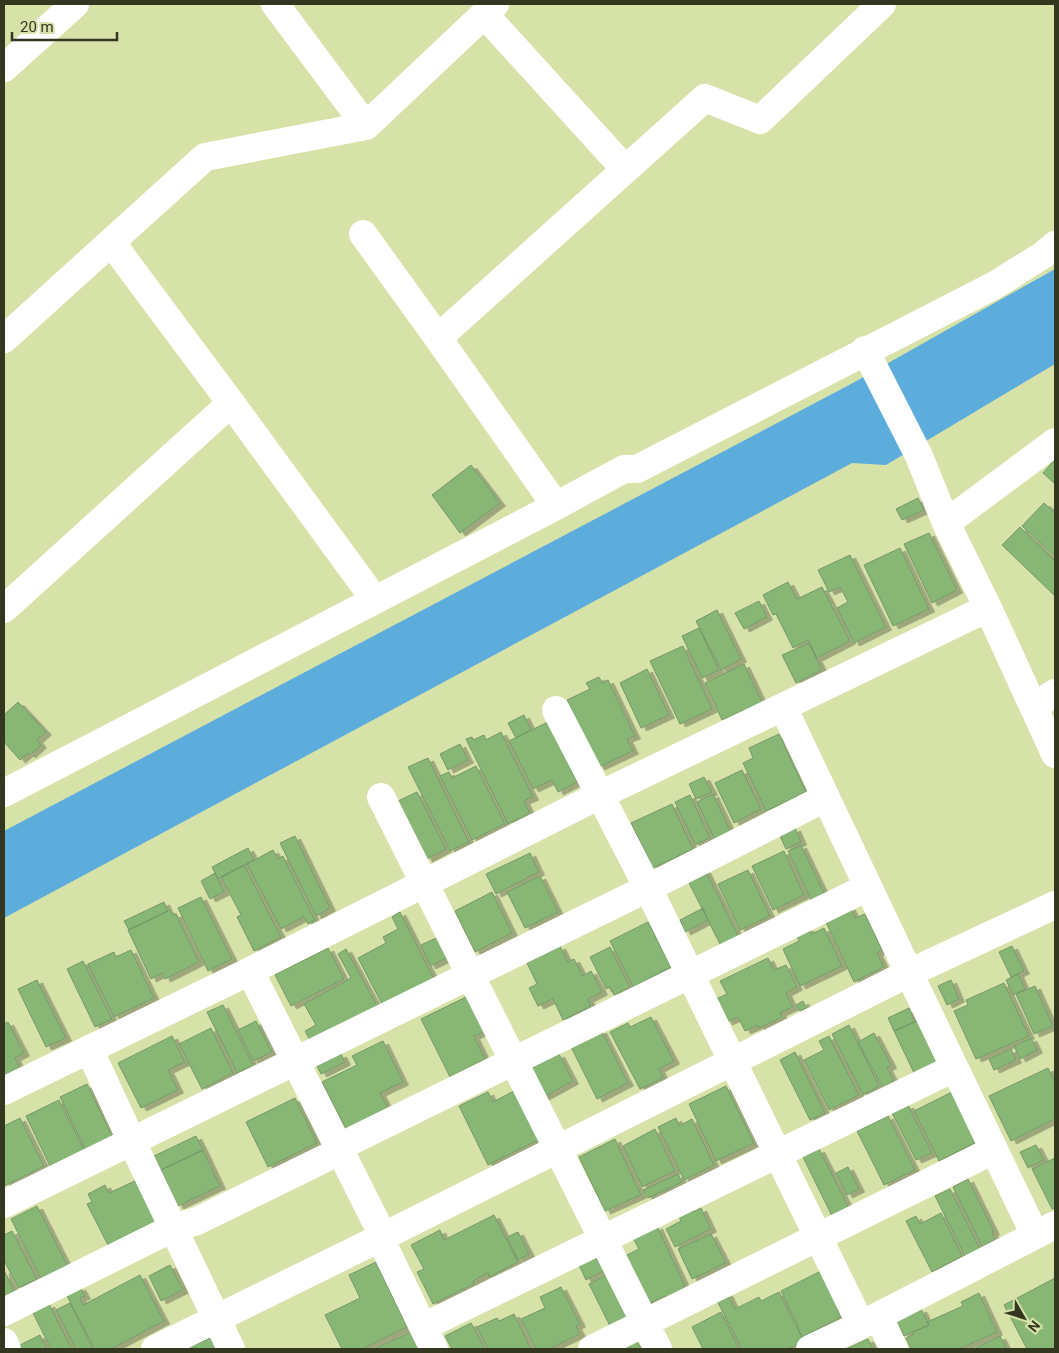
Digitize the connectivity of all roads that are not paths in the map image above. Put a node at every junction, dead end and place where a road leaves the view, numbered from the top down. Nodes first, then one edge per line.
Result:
1 (75, 4) edge
2 (275, 4) edge
3 (882, 4) edge
4 (489, 9) edge
5 (4, 68) edge
6 (366, 126) junction
7 (625, 169) junction
8 (363, 234) dead end
9 (111, 242) junction
10 (1055, 244) edge
11 (438, 338) junction
12 (4, 339) edge
13 (868, 356) junction
14 (231, 403) junction
15 (1055, 442) edge
16 (556, 506) junction
17 (946, 523) junction
18 (375, 600) junction
19 (988, 608) junction
20 (4, 609) edge
21 (1044, 699) edge
22 (783, 707) junction
23 (556, 710) dead end
24 (1055, 754) edge
25 (4, 794) edge
26 (600, 795) junction
27 (381, 796) dead end
28 (826, 798) junction
29 (424, 883) junction
30 (868, 886) junction
31 (648, 888) junction
32 (1055, 905) edge
33 (250, 971) junction
34 (909, 973) junction
35 (471, 975) junction
36 (690, 975) junction
37 (89, 1049) junction
38 (295, 1060) junction
39 (514, 1061) junction
40 (733, 1062) junction
41 (954, 1068) junction
42 (4, 1091) edge
43 (132, 1142) junction
44 (340, 1149) junction
45 (558, 1149) junction
46 (994, 1150) junction
47 (778, 1155) junction
48 (4, 1204) edge
49 (173, 1228) junction
50 (1045, 1230) edge
51 (381, 1237) junction
52 (818, 1237) junction
53 (602, 1238) junction
54 (4, 1312) edge
55 (216, 1318) junction
56 (869, 1320) junction
57 (645, 1323) junction
58 (429, 1338) edge
59 (4, 1342) edge
60 (7, 1349) edge
61 (155, 1349) edge
62 (231, 1349) edge
63 (592, 1349) edge
64 (658, 1349) edge
65 (810, 1349) edge
66 (894, 1349) edge

1 - 5 street
2 - 6 street
3 - 7 street
4 - 6 street
4 - 7 street
6 - 9 street
7 - 11 street
8 - 11 street
9 - 12 street
9 - 14 street
10 - 13 street
11 - 16 street
13 - 16 street
13 - 17 street
14 - 18 street
14 - 20 street
15 - 17 street
16 - 18 street
17 - 19 street
18 - 25 street
19 - 21 street
19 - 22 street
21 - 24 street
22 - 26 street
22 - 28 street
23 - 26 street
26 - 29 street
26 - 31 street
27 - 29 street
28 - 30 street
28 - 31 street
29 - 33 street
29 - 35 street
30 - 34 street
30 - 36 street
31 - 35 street
31 - 36 street
32 - 34 street
33 - 37 street
33 - 38 street
34 - 40 street
34 - 41 street
35 - 38 street
35 - 39 street
36 - 39 street
36 - 40 street
37 - 42 street
37 - 43 street
38 - 43 street
38 - 44 street
39 - 44 street
39 - 45 street
40 - 45 street
40 - 47 street
41 - 46 street
41 - 47 street
43 - 48 street
43 - 49 street
44 - 49 street
44 - 51 street
45 - 51 street
45 - 53 street
46 - 50 street
46 - 52 street
47 - 52 street
47 - 53 street
49 - 54 street
49 - 55 street
50 - 56 street
51 - 55 street
51 - 58 street
52 - 56 street
52 - 57 street
53 - 57 street
53 - 58 street
55 - 61 street
55 - 62 street
56 - 65 street
56 - 66 street
57 - 63 street
57 - 64 street
59 - 60 street

